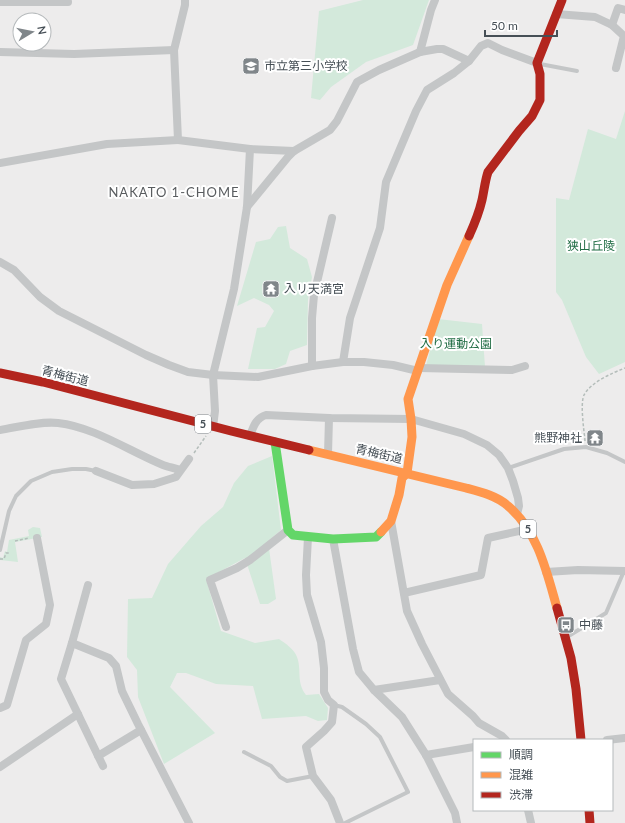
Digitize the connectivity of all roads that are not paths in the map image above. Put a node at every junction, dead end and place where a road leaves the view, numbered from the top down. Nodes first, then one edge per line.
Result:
1 (186, 0) edge
2 (436, 0) edge
3 (562, 0) edge
4 (0, 2) edge
5 (68, 2) dead end
6 (625, 10) edge
7 (556, 14) junction
8 (612, 25) junction
9 (174, 50) junction
10 (0, 52) edge
11 (420, 52) junction
12 (469, 61) junction
13 (537, 63) junction
14 (616, 68) dead end
15 (577, 71) dead end
16 (178, 140) junction
17 (250, 149) junction
18 (294, 151) junction
19 (0, 163) edge
20 (247, 207) junction
21 (332, 218) dead end
22 (0, 262) edge
23 (343, 362) junction
24 (312, 366) junction
25 (525, 366) dead end
26 (419, 370) junction
27 (0, 373) edge
28 (212, 374) junction
29 (329, 418) junction
30 (411, 419) junction
31 (213, 427) junction
32 (0, 430) edge
33 (250, 436) junction
34 (275, 442) junction
35 (328, 454) junction
36 (189, 459) road end
37 (625, 462) edge
38 (508, 468) junction
39 (180, 470) junction
40 (96, 471) joint
41 (407, 473) junction
42 (516, 514) junction
43 (391, 521) junction
44 (528, 529) junction
45 (288, 530) junction
46 (308, 537) junction
47 (33, 538) road end
48 (333, 539) junction
49 (0, 550) edge
50 (625, 571) edge
51 (546, 572) junction
52 (88, 585) dead end
53 (404, 593) junction
54 (226, 627) dead end
55 (565, 637) junction
56 (72, 643) junction
57 (440, 680) junction
58 (374, 690) junction
59 (334, 706) junction
60 (0, 708) edge
61 (78, 714) junction
62 (141, 730) junction
63 (625, 738) edge
64 (505, 739) edge
65 (581, 739) edge
66 (613, 739) edge
67 (473, 747) edge
68 (244, 752) dead end
69 (426, 754) junction
70 (98, 756) junction
71 (0, 766) edge
72 (103, 766) dead end
73 (313, 776) junction
74 (528, 811) edge
75 (589, 811) edge
76 (189, 823) edge
77 (340, 823) edge
78 (345, 823) edge
79 (457, 823) edge
80 (530, 823) edge
81 (590, 823) edge

1 - 9 street
2 - 11 street
3 - 7 main road
4 - 5 street
6 - 8 street
7 - 8 street
7 - 13 main road
8 - 14 street
9 - 10 street
9 - 16 street
11 - 12 street
11 - 18 street
12 - 13 street
12 - 23 street
13 - 15 lane
13 - 26 main road
16 - 17 street
16 - 19 street
17 - 18 street
17 - 20 street
18 - 20 street
20 - 28 street
21 - 24 street
22 - 28 street
23 - 24 street
23 - 26 street
24 - 28 street
25 - 26 street
26 - 30 main road
27 - 31 main road, 青梅街道 / 5
28 - 31 street
29 - 30 street
29 - 33 street
29 - 35 street
30 - 38 street
30 - 41 main road
31 - 33 main road, 青梅街道 / 5
32 - 39 street
33 - 34 main road, 青梅街道 / 5
34 - 35 main road, 青梅街道 / 5
34 - 45 main road
35 - 41 main road, 青梅街道 / 5
36 - 39 street
37 - 38 lane
38 - 42 street
39 - 40 street
40 - 49 lane
41 - 42 main road, 青梅街道 / 5
41 - 43 main road
42 - 44 main road, 青梅街道 / 5
43 - 48 main road
43 - 53 street
44 - 51 main road, 青梅街道 / 5
44 - 53 street
45 - 46 main road
45 - 54 street
46 - 48 main road
46 - 59 street
47 - 60 street
48 - 58 street
50 - 51 street
50 - 55 lane
51 - 55 main road, 青梅街道 / 5
52 - 56 street
53 - 57 street
55 - 65 main road, 青梅街道 / 5
56 - 61 street
56 - 62 street
57 - 58 street
57 - 64 street
58 - 69 street
59 - 73 street
59 - 78 lane
61 - 70 street
61 - 71 street
62 - 70 street
62 - 76 street
63 - 66 street
67 - 69 street
68 - 73 lane
69 - 79 street
70 - 72 street
73 - 77 street
74 - 80 street
75 - 81 main road

